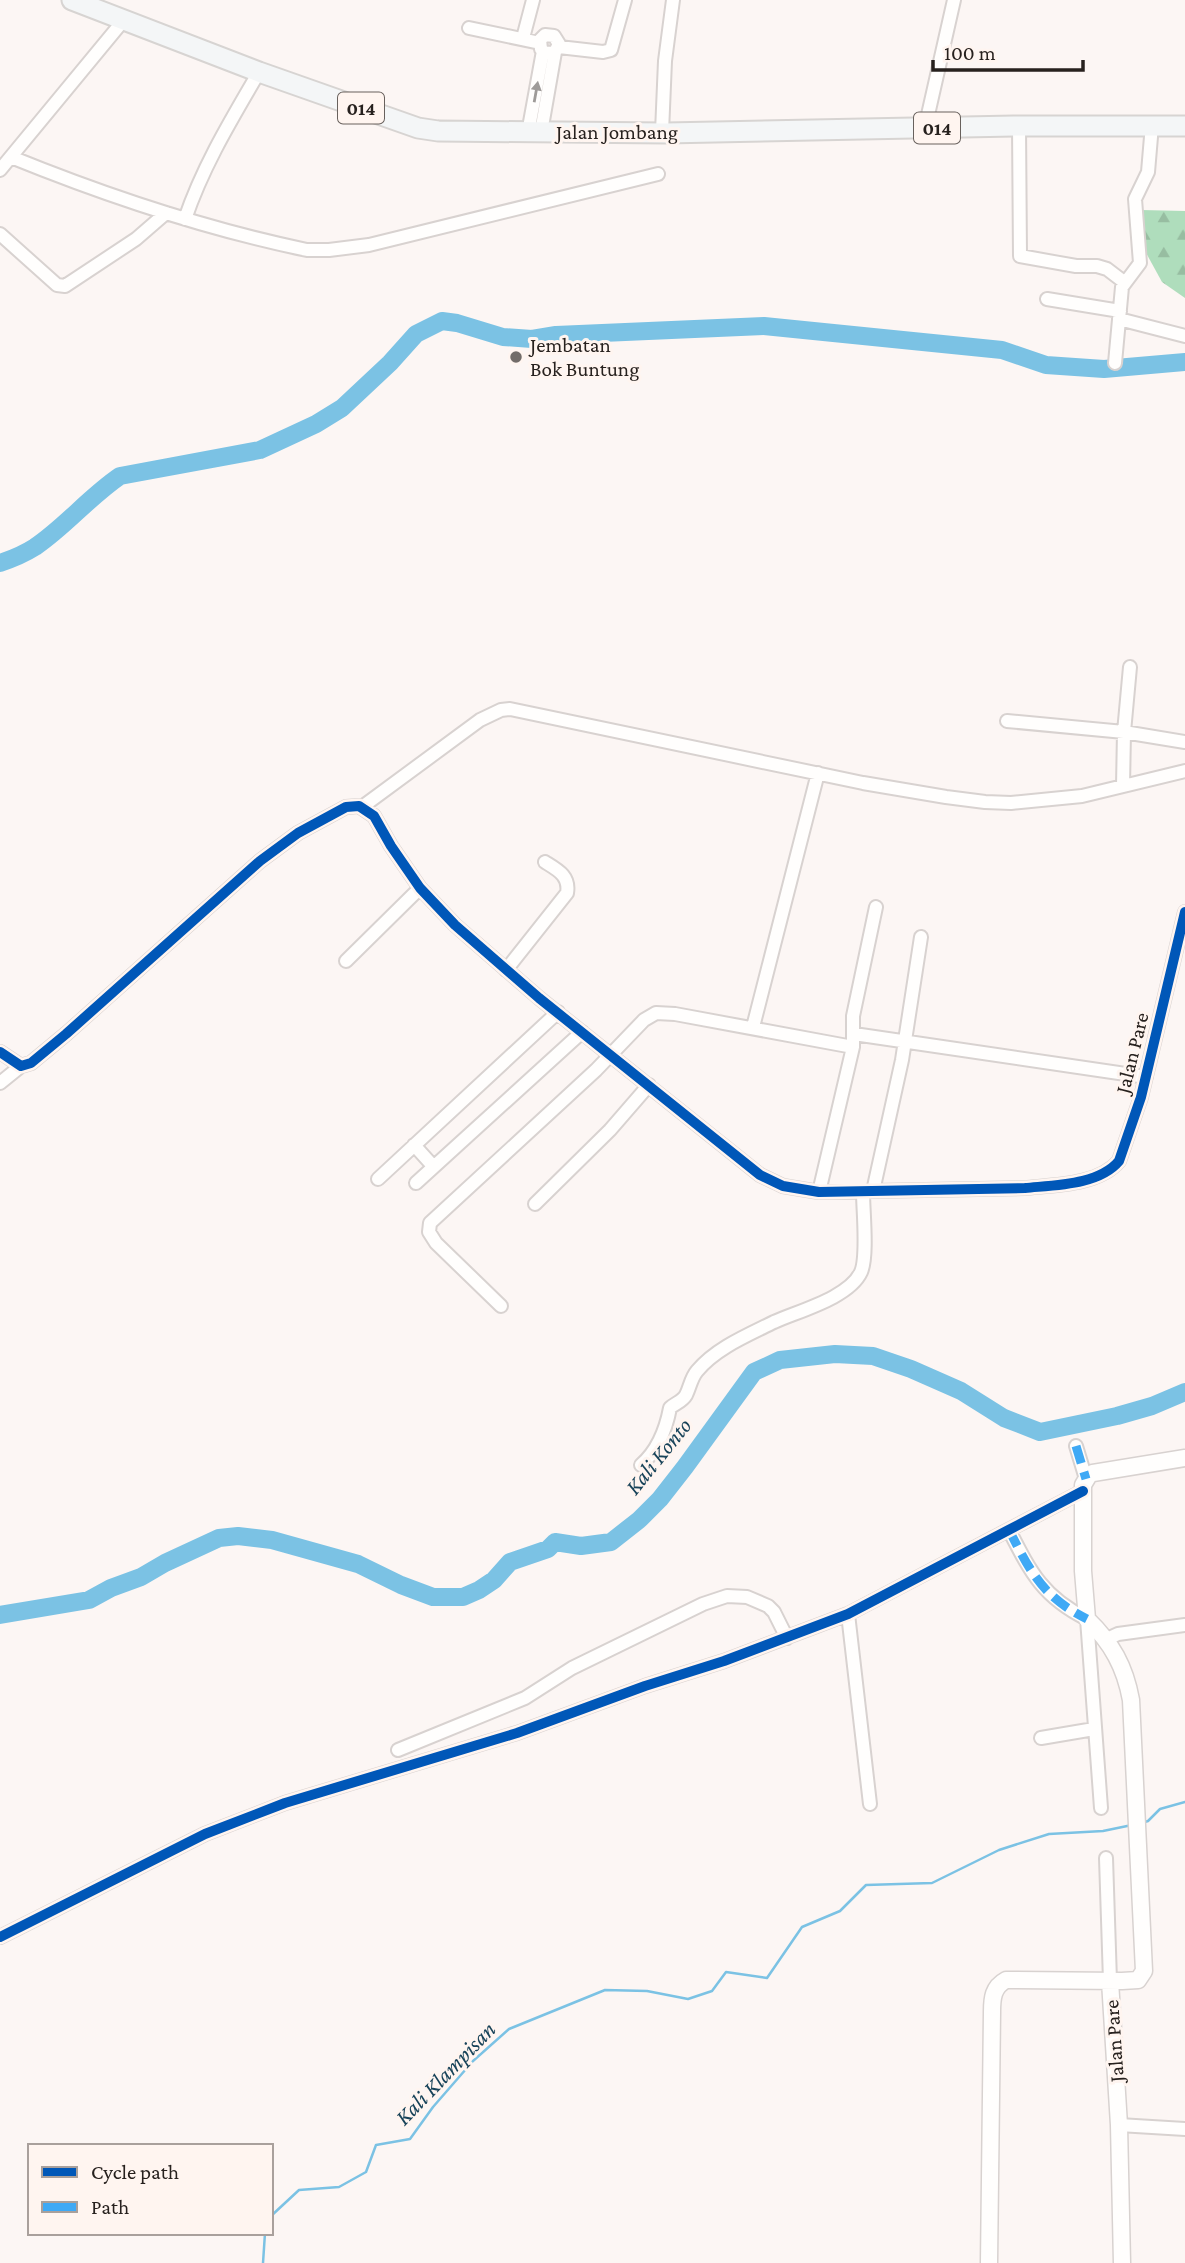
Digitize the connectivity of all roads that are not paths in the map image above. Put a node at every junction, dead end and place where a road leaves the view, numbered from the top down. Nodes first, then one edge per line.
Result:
1 (72, 0) edge
2 (533, 0) edge
3 (625, 0) edge
4 (673, 0) edge
5 (954, 0) edge
6 (123, 21) junction
7 (469, 28) dead end
8 (523, 38) junction
9 (549, 48) junction
10 (259, 72) junction
11 (1152, 125) junction
12 (1019, 126) junction
13 (1185, 126) edge
14 (925, 128) junction
15 (664, 132) junction
16 (535, 133) junction
17 (11, 157) junction
18 (0, 170) edge
19 (658, 174) dead end
20 (166, 214) junction
21 (185, 219) junction
22 (0, 234) edge
23 (1124, 282) junction
24 (1047, 299) dead end
25 (1119, 315) junction
26 (1185, 336) edge
27 (1115, 363) dead end
28 (1130, 667) dead end
29 (1007, 721) dead end
30 (1124, 732) junction
31 (1185, 741) edge
32 (1185, 771) edge
33 (818, 773) junction
34 (1123, 786) junction
35 (362, 807) junction
36 (545, 862) dead end
37 (420, 888) junction
38 (876, 907) dead end
39 (1185, 912) edge
40 (921, 937) dead end
41 (1182, 940) edge
42 (346, 961) dead end
43 (506, 970) junction
44 (558, 1012) junction
45 (753, 1027) junction
46 (582, 1032) junction
47 (854, 1040) junction
48 (905, 1042) junction
49 (0, 1052) edge
50 (611, 1054) junction
51 (22, 1066) junction
52 (1146, 1077) junction
53 (0, 1083) edge
54 (649, 1086) junction
55 (414, 1145) junction
56 (433, 1166) junction
57 (378, 1179) dead end
58 (416, 1182) dead end
59 (868, 1191) junction
60 (818, 1192) junction
61 (535, 1204) dead end
62 (501, 1306) dead end
63 (1076, 1446) dead end
64 (1185, 1458) edge
65 (641, 1465) dead end
66 (1084, 1485) junction
67 (1009, 1531) junction
68 (848, 1614) junction
69 (1087, 1619) junction
70 (1185, 1625) edge
71 (787, 1637) junction
72 (1107, 1639) junction
73 (1094, 1730) junction
74 (1041, 1738) dead end
75 (398, 1750) dead end
76 (870, 1804) dead end
77 (1101, 1808) dead end
78 (1106, 1858) dead end
79 (0, 1937) edge
80 (1110, 1981) junction
81 (1119, 2125) junction
82 (1185, 2129) edge
83 (989, 2263) edge
84 (1122, 2263) edge

1 - 6 main road, Jalan Jombang / 014
2 - 8 street
3 - 9 street
4 - 15 street
5 - 14 street
6 - 10 main road, Jalan Jombang / 014
6 - 17 street
7 - 8 street
8 - 9 street
9 - 16 street
10 - 16 main road, Jalan Jombang / 014
10 - 21 street
11 - 12 main road, Jalan Jombang / 014
11 - 13 main road, Jalan Jombang / 014
11 - 23 street
12 - 14 main road, Jalan Jombang / 014
12 - 23 street
14 - 15 main road, Jalan Jombang / 014
15 - 16 main road, Jalan Jombang / 014
17 - 18 street
17 - 20 street
19 - 21 street
20 - 21 street
20 - 22 street
23 - 25 street
24 - 25 street
25 - 26 street
25 - 27 street
28 - 30 street
29 - 30 street
30 - 31 street
30 - 34 street
32 - 34 street
33 - 34 street
33 - 35 street
33 - 45 street
35 - 37 street, Jalan Pare
35 - 51 street
36 - 43 street
37 - 42 street
37 - 43 street, Jalan Pare
38 - 47 street
39 - 41 street, Jalan Pare
40 - 48 street
41 - 52 street, Jalan Pare
43 - 44 street, Jalan Pare
44 - 46 street, Jalan Pare
44 - 55 street
45 - 47 street
45 - 50 street
46 - 50 street, Jalan Pare
46 - 56 street
47 - 48 street
47 - 60 street
48 - 52 street
48 - 59 street
49 - 51 street
50 - 54 street, Jalan Pare
50 - 62 street
51 - 53 street
52 - 59 street, Jalan Pare
54 - 60 street, Jalan Pare
54 - 61 street
55 - 56 street
55 - 57 street
56 - 58 street
59 - 60 street, Jalan Pare
59 - 65 street
63 - 66 street
64 - 66 street
66 - 67 street
66 - 69 street
67 - 68 street
67 - 69 street
68 - 71 street
68 - 76 street
69 - 72 street
69 - 73 street
70 - 72 street
71 - 75 street
71 - 79 street
72 - 80 street, Jalan Pare
73 - 74 street
73 - 77 street
78 - 80 street
80 - 81 street, Jalan Pare
80 - 83 street
81 - 82 street
81 - 84 street, Jalan Pare

